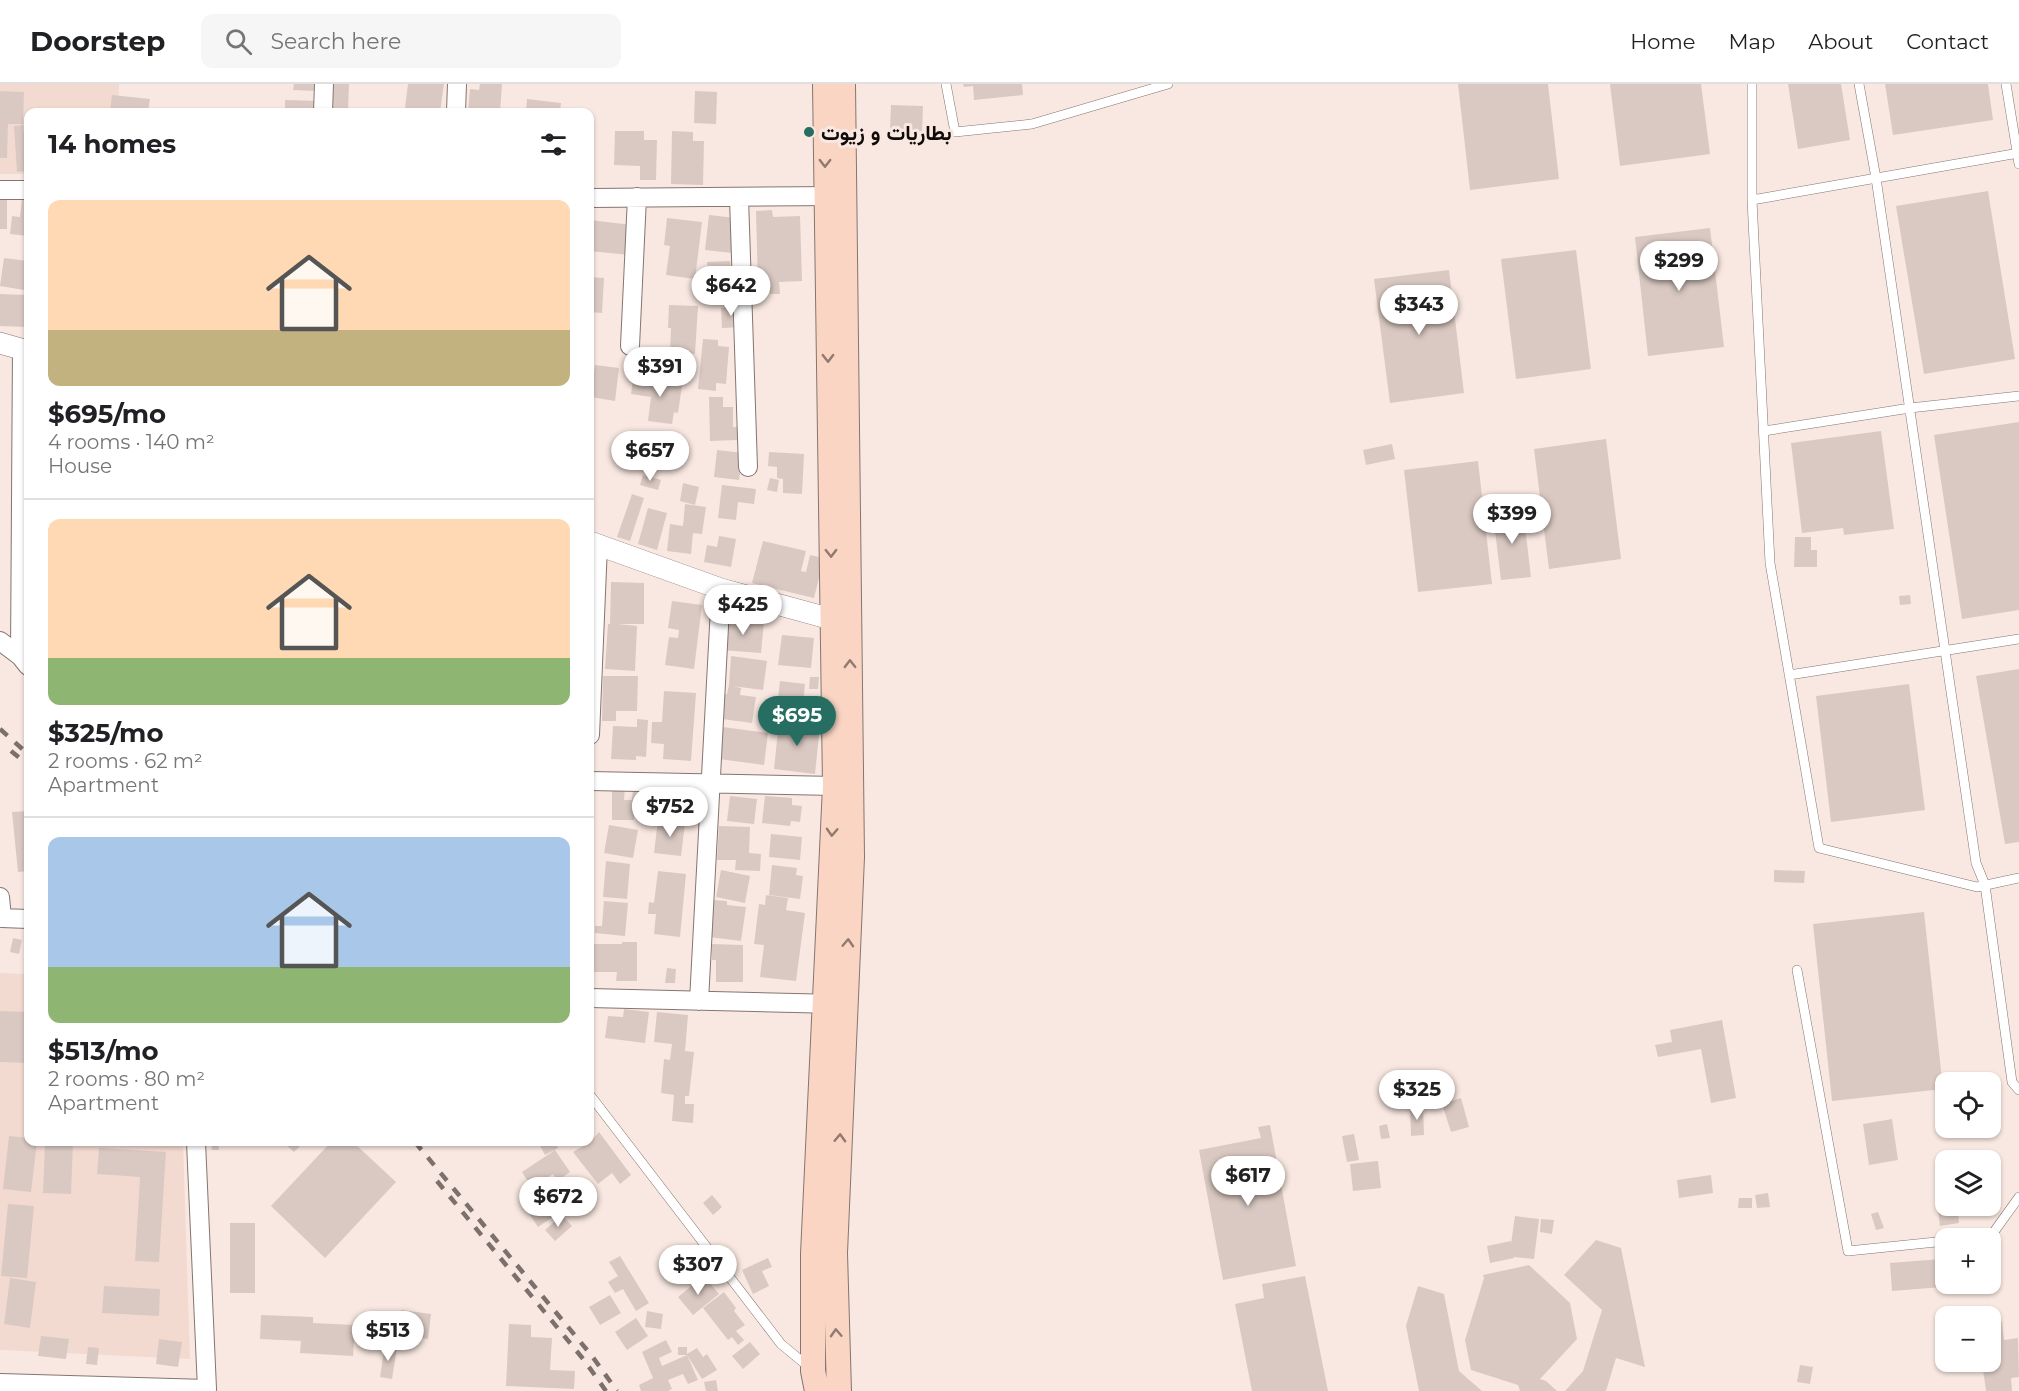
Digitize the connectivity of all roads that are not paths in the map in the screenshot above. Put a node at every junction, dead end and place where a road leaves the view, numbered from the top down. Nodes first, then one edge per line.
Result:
1 (324, 84) edge
2 (457, 84) edge
3 (825, 84) edge
4 (843, 84) edge
5 (946, 84) edge
6 (1168, 84) edge
7 (1752, 84) edge
8 (1859, 84) edge
9 (2006, 84) edge
10 (323, 108) edge
11 (456, 108) edge
12 (2018, 153) edge
13 (2019, 164) edge
14 (1876, 178) junction
15 (0, 190) edge
16 (24, 190) edge
17 (637, 196) junction
18 (835, 196) junction
19 (594, 198) edge
20 (739, 198) junction
21 (1752, 200) junction
22 (0, 343) edge
23 (630, 346) dead end
24 (24, 350) edge
25 (2019, 396) edge
26 (1910, 408) junction
27 (1764, 431) junction
28 (748, 467) dead end
29 (594, 543) edge
30 (721, 589) junction
31 (840, 622) junction
32 (2019, 639) edge
33 (0, 641) edge
34 (1946, 650) junction
35 (24, 661) edge
36 (1789, 675) junction
37 (594, 781) edge
38 (710, 783) junction
39 (835, 786) junction
40 (2019, 878) edge
41 (1985, 885) junction
42 (0, 897) edge
43 (24, 919) edge
44 (1797, 970) dead end
45 (594, 998) edge
46 (699, 1001) junction
47 (835, 1004) junction
48 (2019, 1090) edge
49 (594, 1100) edge
50 (196, 1146) edge
51 (2019, 1197) edge
52 (1997, 1228) edge
53 (1935, 1242) edge
54 (815, 1381) edge
55 (9, 1386) edge
56 (838, 1391) edge

1 - 10 street
2 - 11 street
3 -> 18 main road
4 - 18 main road
5 - 6 lane
7 - 21 lane
8 - 14 lane
9 - 12 lane
12 - 13 lane
12 - 14 lane
14 - 21 lane
14 - 26 lane
15 - 16 street
17 - 19 street
17 - 20 street
17 - 23 street
18 - 20 street
18 - 31 main road
20 - 28 street
21 - 27 lane
22 - 24 street
25 - 26 lane
26 - 27 lane
26 - 34 lane
27 - 36 lane
29 - 30 street
30 - 31 street
30 - 38 street
31 - 39 main road
47 -> 31 main road
32 - 34 lane
33 - 35 street
34 - 36 lane
34 - 41 lane
36 - 41 lane
37 - 38 street
38 - 39 street
38 - 46 street
39 -> 47 main road
40 - 41 lane
41 - 48 lane
42 - 43 street
44 - 53 lane
45 - 46 street
46 - 47 street
47 - 54 main road
56 -> 47 main road
49 - 54 lane
50 - 55 street
51 - 52 lane

